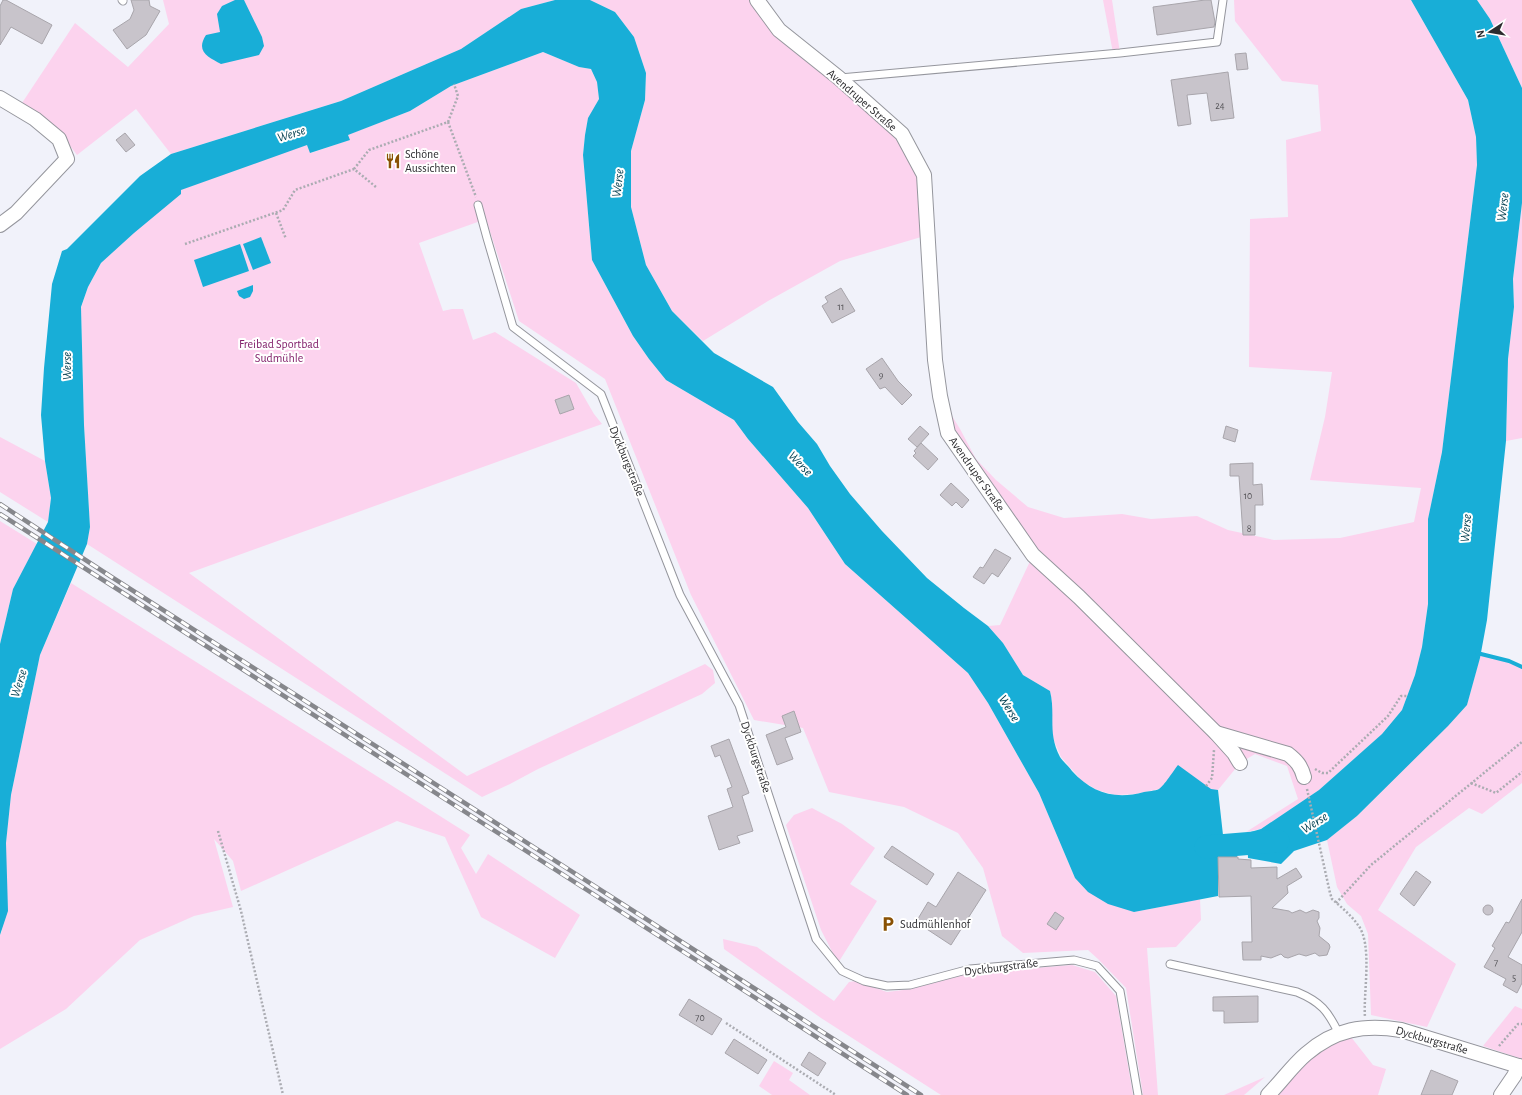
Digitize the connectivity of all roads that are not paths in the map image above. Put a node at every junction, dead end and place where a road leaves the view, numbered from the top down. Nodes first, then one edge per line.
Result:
1 (757, 0) edge
2 (1223, 0) edge
3 (839, 78) junction
4 (0, 98) edge
5 (478, 205) road end
6 (0, 226) edge
7 (1216, 733) junction
8 (1240, 763) dead end
9 (1304, 777) road end
10 (1170, 964) dead end
11 (1339, 1034) junction
12 (1520, 1067) edge
13 (1138, 1095) edge
14 (1268, 1095) edge
15 (1500, 1095) edge

1 - 3 street, Avendruper Straße
2 - 3 lane
3 - 7 street, Avendruper Straße
4 - 6 street
5 - 13 lane, Dyckburgstraße
7 - 8 street
7 - 9 street, Avendruper Straße
10 - 11 lane
11 - 12 street, Dyckburgstraße
11 - 14 street, Dyckburgstraße
12 - 15 street

